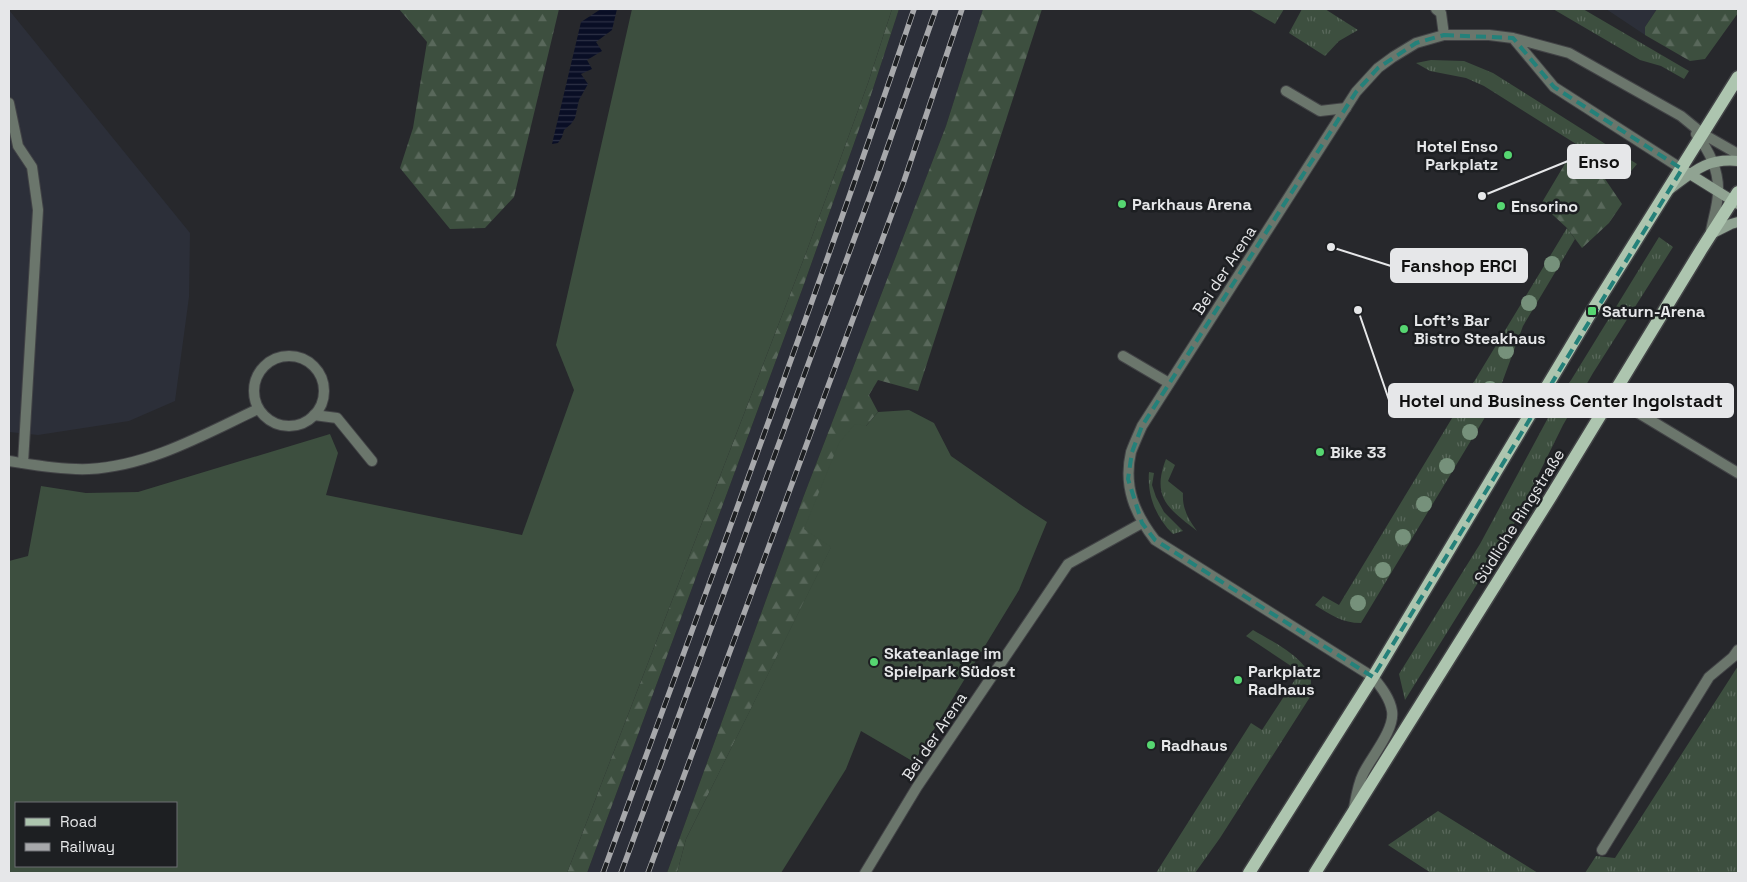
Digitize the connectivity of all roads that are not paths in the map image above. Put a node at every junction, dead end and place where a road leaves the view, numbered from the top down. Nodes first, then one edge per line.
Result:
1 (1436, 9) edge
2 (1444, 35) junction
3 (1513, 38) junction
4 (1738, 77) edge
5 (1286, 91) dead end
6 (9, 102) edge
7 (1346, 108) junction
8 (1702, 137) junction
9 (1738, 154) edge
10 (1738, 161) edge
11 (1713, 163) junction
12 (1686, 172) junction
13 (1718, 192) junction
14 (1736, 199) edge
15 (1738, 222) edge
16 (1710, 234) junction
17 (1122, 356) dead end
18 (1169, 384) junction
19 (1612, 397) junction
20 (258, 409) junction
21 (314, 415) junction
22 (9, 461) edge
23 (372, 461) dead end
24 (23, 463) junction
25 (1738, 473) edge
26 (1142, 522) junction
27 (1738, 650) edge
28 (1373, 677) junction
29 (1354, 814) junction
30 (1602, 850) dead end
31 (865, 873) edge
32 (1249, 873) edge
33 (1315, 873) edge

1 - 2 street
2 - 3 street, Bei der Arena
2 - 7 street, Bei der Arena
3 - 8 street, Bei der Arena
3 - 12 street
4 - 8 main road
5 - 7 street
6 - 24 street
7 - 18 street, Bei der Arena
8 - 9 street
8 - 11 street
8 - 12 main road
10 - 11 main road
11 - 12 main road
11 - 13 street, Südliche Ringstraße
12 - 13 main road
12 - 28 main road
13 - 14 main road
13 - 16 street, Südliche Ringstraße
14 - 16 main road, Südliche Ringstraße
15 - 16 main road
16 - 19 main road, Südliche Ringstraße
17 - 18 street
18 - 26 street, Bei der Arena
19 - 25 street
19 - 29 main road, Südliche Ringstraße
20 - 21 street
20 - 21 street
20 - 24 street
21 - 23 street
22 - 24 street
26 - 28 street, Bei der Arena
26 - 31 street, Bei der Arena
27 - 30 street
28 - 29 street, Südliche Ringstraße
28 - 32 main road
29 - 33 main road, Südliche Ringstraße

